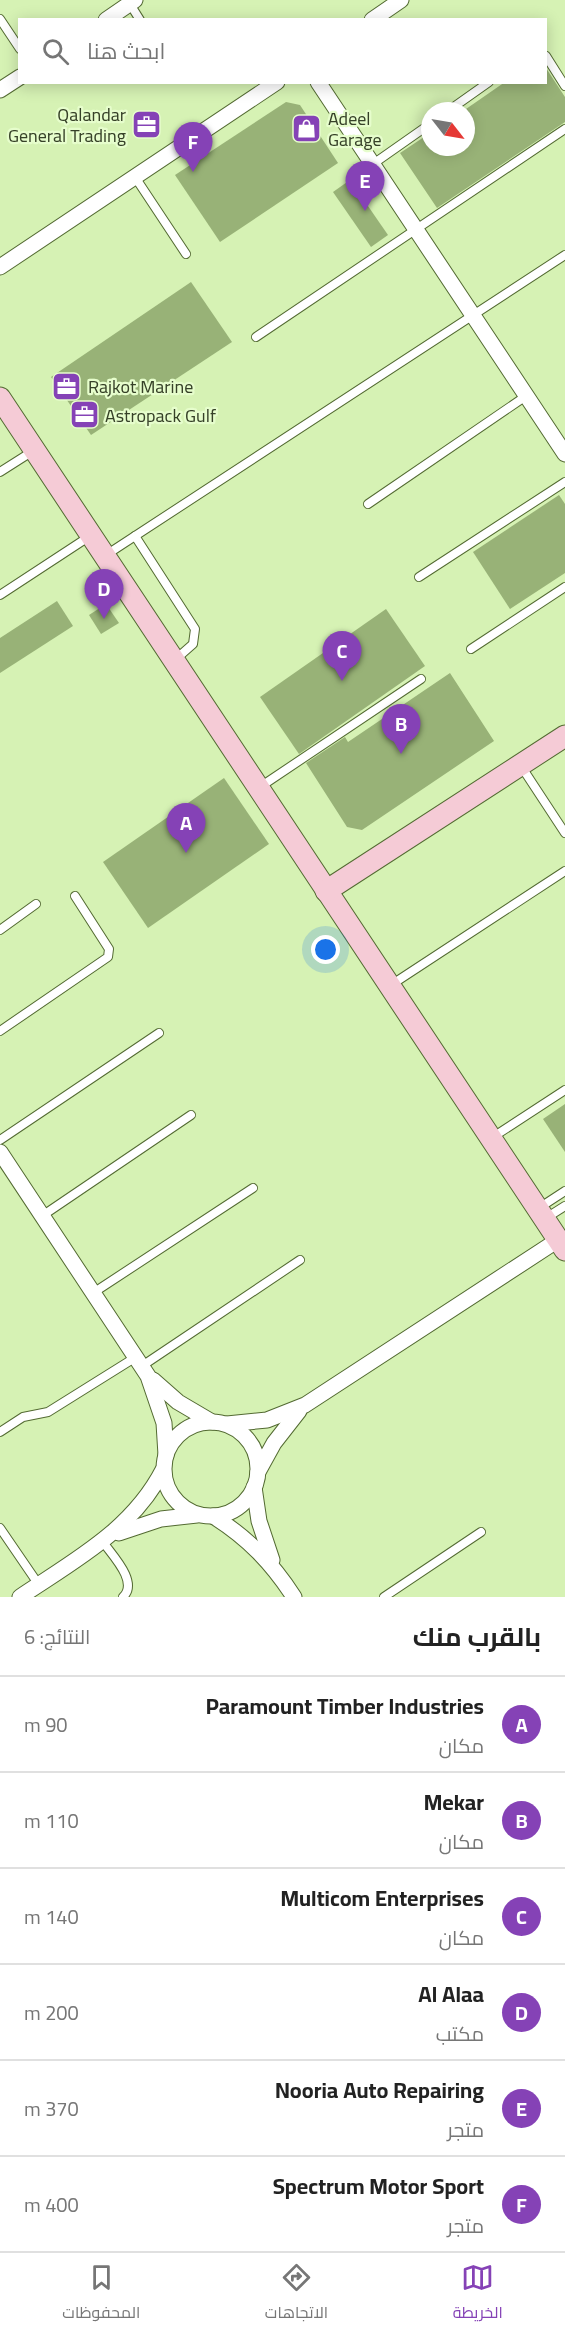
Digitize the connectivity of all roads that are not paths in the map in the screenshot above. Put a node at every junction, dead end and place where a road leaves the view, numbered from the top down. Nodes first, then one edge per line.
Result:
1 (401, 0) edge
2 (132, 2) edge
3 (109, 18) edge
4 (139, 18) edge
5 (375, 18) edge
6 (0, 19) edge
7 (18, 46) edge
8 (547, 58) edge
9 (18, 78) edge
10 (274, 84) edge
11 (319, 84) edge
12 (486, 84) edge
13 (565, 86) edge
14 (0, 90) edge
15 (461, 102) edge
16 (565, 129) edge
17 (421, 130) edge
18 (372, 164) junction
19 (135, 177) junction
20 (416, 230) junction
21 (186, 254) dead end
22 (565, 255) edge
23 (0, 267) edge
24 (473, 316) junction
25 (256, 337) dead end
26 (526, 396) junction
27 (0, 398) edge
28 (34, 450) junction
29 (565, 454) edge
30 (0, 472) edge
31 (565, 482) edge
32 (368, 504) dead end
33 (91, 535) junction
34 (135, 536) junction
35 (105, 556) junction
36 (419, 577) dead end
37 (565, 587) edge
38 (0, 595) edge
39 (471, 649) dead end
40 (174, 661) junction
41 (421, 680) dead end
42 (565, 736) edge
43 (520, 765) junction
44 (258, 788) junction
45 (565, 833) edge
46 (565, 872) edge
47 (326, 891) junction
48 (75, 896) dead end
49 (36, 904) dead end
50 (0, 930) edge
51 (389, 986) junction
52 (0, 1031) edge
53 (159, 1033) dead end
54 (565, 1090) edge
55 (191, 1115) dead end
56 (491, 1138) junction
57 (0, 1140) edge
58 (0, 1152) edge
59 (253, 1188) dead end
60 (565, 1191) edge
61 (565, 1206) edge
62 (541, 1214) junction
63 (42, 1216) junction
64 (562, 1245) edge
65 (300, 1260) dead end
66 (93, 1293) junction
67 (142, 1367) junction
68 (305, 1405) junction
69 (219, 1423) junction
70 (0, 1432) edge
71 (164, 1462) junction
72 (256, 1480) junction
73 (206, 1515) junction
74 (0, 1528) edge
75 (481, 1532) dead end
76 (106, 1540) junction
77 (276, 1569) junction
78 (39, 1585) junction
79 (20, 1597) edge
80 (123, 1597) edge
81 (294, 1597) edge
82 (384, 1597) edge

1 - 5 street
2 - 3 street
2 - 4 lane
6 - 7 lane
8 - 13 lane
9 - 14 street
10 - 19 street
11 - 18 street
12 - 15 lane
16 - 20 lane
17 - 18 lane
18 - 20 street
19 - 21 lane
19 - 23 street
20 - 24 street
20 - 25 lane
22 - 24 lane
24 - 26 street
24 - 34 lane
26 - 29 street
26 - 32 lane
27 - 28 street
28 - 30 lane
28 - 33 street
31 - 36 lane
33 - 35 street
33 - 38 lane
34 - 35 lane
34 - 40 lane
35 - 40 street
37 - 39 lane
40 - 44 street
41 - 44 lane
42 - 43 street
43 - 45 lane
43 - 47 street
44 - 47 street
46 - 51 lane
47 - 51 street
48 - 52 lane
49 - 50 lane
51 - 56 street
53 - 57 lane
54 - 56 lane
55 - 63 lane
56 - 62 street
58 - 63 street
59 - 66 lane
60 - 62 lane
61 - 62 lane
62 - 64 street
63 - 66 street
64 - 68 street
65 - 67 lane
66 - 67 street
67 - 69 street
67 - 70 lane
67 - 71 street
68 - 69 street
68 - 72 street
69 - 71 street
69 - 72 street
71 - 73 street
71 - 76 street
72 - 73 street
72 - 77 street
73 - 76 street
73 - 77 street
74 - 78 lane
75 - 82 lane
76 - 78 street
76 - 80 lane
77 - 81 street
78 - 79 street

